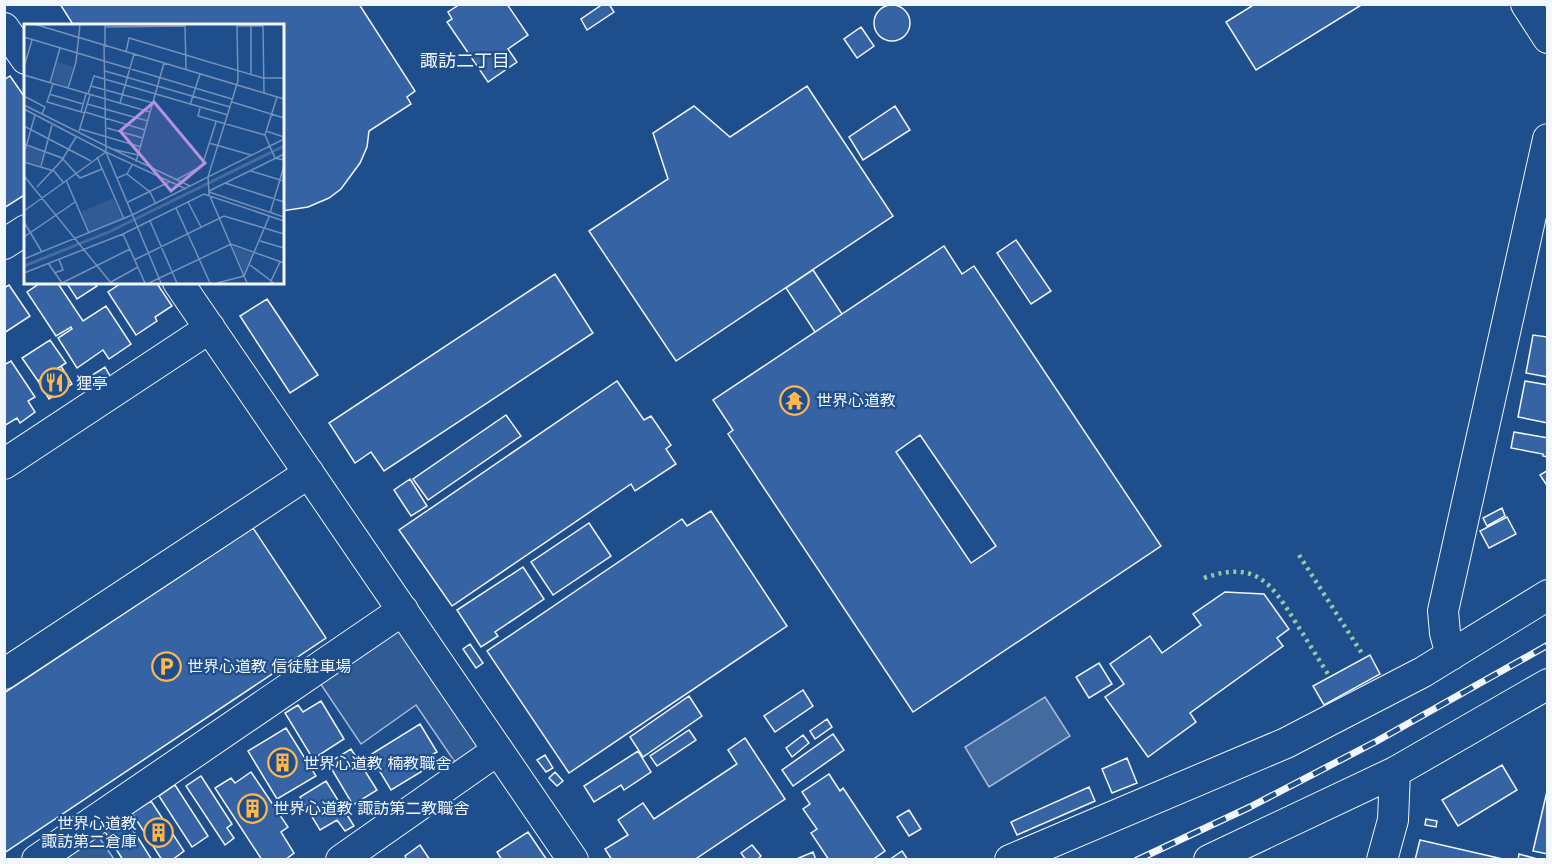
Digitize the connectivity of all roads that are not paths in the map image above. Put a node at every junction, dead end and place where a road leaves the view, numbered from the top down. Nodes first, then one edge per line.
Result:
1 (1526, 4) edge
2 (4, 28) edge
3 (1548, 38) edge
4 (24, 56) edge
5 (1548, 139) edge
6 (1541, 197) edge
7 (24, 231) edge
8 (4, 244) edge
9 (179, 284) edge
10 (210, 328) junction
11 (4, 464) edge
12 (309, 473) junction
13 (1548, 595) edge
14 (403, 610) junction
15 (1451, 654) junction
16 (4, 674) edge
17 (1548, 684) edge
18 (498, 750) junction
19 (1395, 772) junction
20 (37, 860) edge
21 (341, 860) edge
22 (573, 860) edge
23 (1010, 860) edge
24 (1209, 860) edge
25 (1382, 860) edge

1 - 3 street
2 - 4 street
5 - 6 street
6 - 15 street
7 - 8 street
9 - 10 street
10 - 11 street
10 - 12 street
12 - 14 street
12 - 16 street
13 - 15 street
14 - 18 street
14 - 20 street
15 - 23 street
17 - 19 street
18 - 21 street
18 - 22 street
19 - 24 street
19 - 25 street

